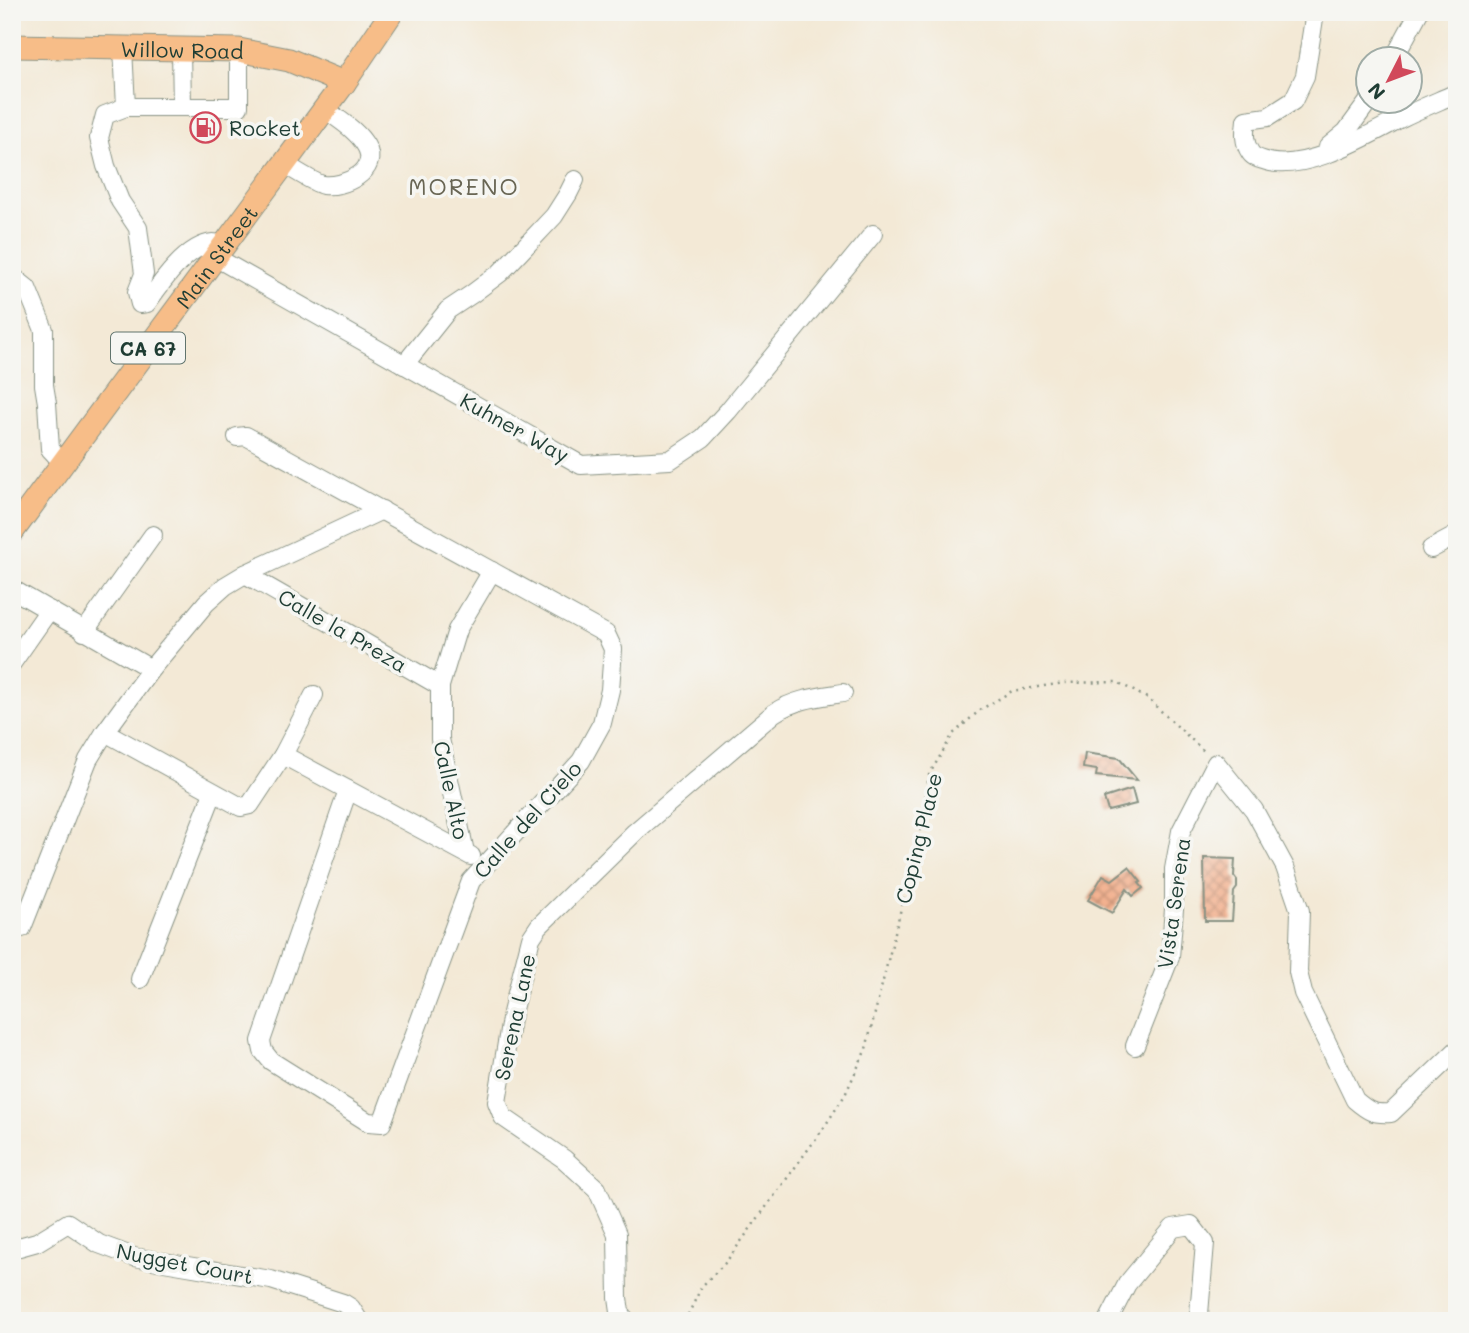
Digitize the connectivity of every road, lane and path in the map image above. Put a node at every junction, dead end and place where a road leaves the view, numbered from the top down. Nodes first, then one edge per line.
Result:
1 (392, 12) edge
2 (1315, 12) edge
3 (1419, 12) edge
4 (12, 46) edge
5 (1401, 46) edge
6 (124, 48) junction
7 (181, 49) junction
8 (239, 50) junction
9 (344, 83) junction
10 (1457, 95) edge
11 (126, 107) junction
12 (182, 107) junction
13 (325, 109) junction
14 (1358, 116) edge
15 (1315, 158) junction
16 (284, 164) junction
17 (575, 180) dead end
18 (873, 234) dead end
19 (219, 251) junction
20 (12, 276) edge
21 (404, 365) junction
22 (237, 437) dead end
23 (63, 463) junction
24 (382, 510) junction
25 (15, 523) edge
26 (153, 535) dead end
27 (1457, 535) edge
28 (1431, 549) dead end
29 (492, 571) junction
30 (245, 574) junction
31 (12, 589) edge
32 (49, 610) junction
33 (84, 632) junction
34 (12, 663) edge
35 (151, 669) junction
36 (440, 686) junction
37 (843, 694) dead end
38 (314, 695) dead end
39 (105, 732) junction
40 (283, 755) junction
41 (1216, 763) junction
42 (348, 790) junction
43 (213, 793) junction
44 (465, 852) junction
45 (486, 863) junction
46 (12, 927) edge
47 (140, 979) dead end
48 (1135, 1046) dead end
49 (1457, 1050) edge
50 (12, 1249) edge
51 (359, 1321) edge
52 (626, 1321) edge
53 (685, 1321) edge
54 (1108, 1321) edge
55 (1200, 1321) edge

1 - 9 main road, Main Street / CA 67
2 - 15 street
3 - 5 street
4 - 6 main road, Willow Road
6 - 7 main road, Willow Road
6 - 11 street
7 - 8 main road, Willow Road
7 - 12 street
8 - 9 main road, Willow Road
8 - 12 street
9 - 13 main road, Main Street / CA 67
10 - 15 street
11 - 12 street
11 - 19 street
13 - 16 main road, Main Street / CA 67
13 - 16 street
14 - 15 street
16 - 19 main road, Main Street / CA 67
17 - 21 street
18 - 21 street, Kuhner Way
19 - 21 street, Kuhner Way
19 - 23 main road, Main Street / CA 67
20 - 23 street
22 - 24 street, Calle del Cielo
23 - 25 main road, Main Street / CA 67
24 - 29 street, Calle del Cielo
24 - 30 street
26 - 33 street
27 - 28 street
29 - 36 street, Calle Alto
29 - 45 street, Calle del Cielo
30 - 35 street
30 - 36 street, Calle la Preza
31 - 32 street
32 - 33 street
32 - 34 street
33 - 35 street
35 - 39 street
36 - 44 street, Calle Alto
37 - 52 street, Serena Lane
38 - 40 street
39 - 43 street
39 - 46 street
40 - 42 street
40 - 43 street
41 - 48 street, Vista Serena
41 - 49 street
41 - 53 path, Coping Place
42 - 44 street
42 - 45 street, Calle del Cielo
43 - 47 street
44 - 45 street
50 - 51 street, Nugget Court
54 - 55 street

